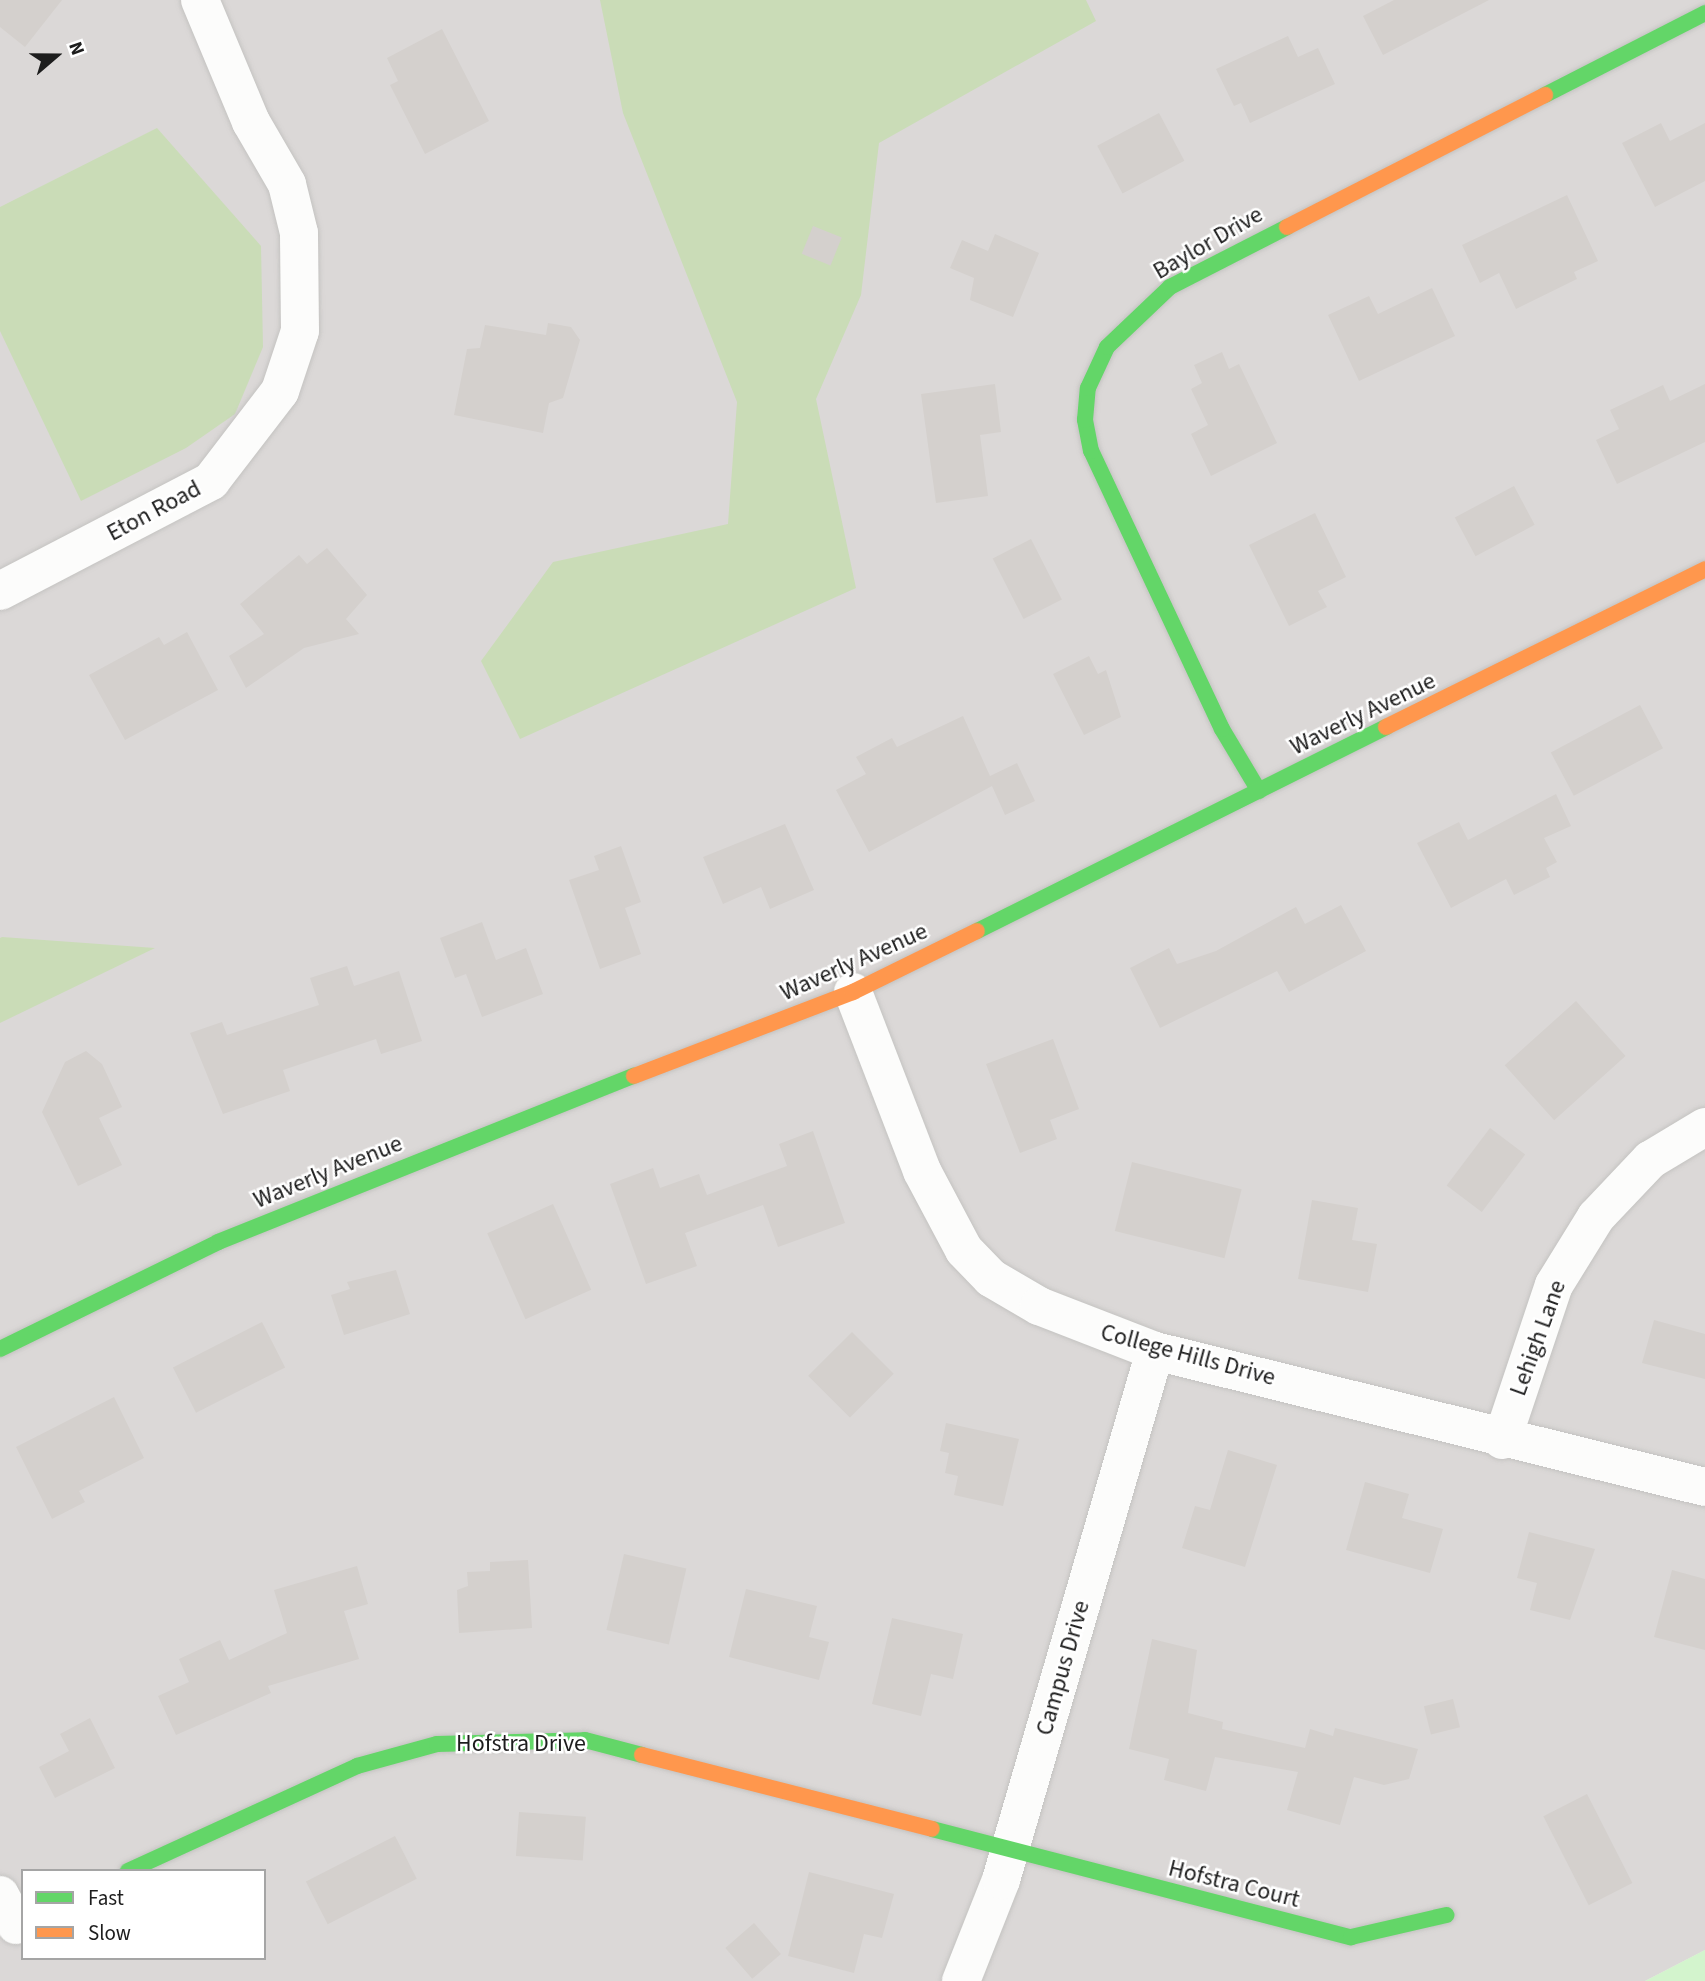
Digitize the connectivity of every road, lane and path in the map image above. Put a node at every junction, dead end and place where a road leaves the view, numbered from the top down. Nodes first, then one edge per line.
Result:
1 (200, 0) edge
2 (1705, 13) edge
3 (1705, 569) edge
4 (0, 592) edge
5 (1259, 791) junction
6 (853, 992) junction
7 (1705, 1126) edge
8 (0, 1349) edge
9 (1155, 1351) junction
10 (1502, 1440) junction
11 (1705, 1487) edge
12 (1010, 1850) junction
13 (132, 1869) edge
14 (1446, 1915) dead end
15 (961, 1981) edge

1 - 4 street, Eton Road
2 - 5 street, Baylor Drive
3 - 5 street, Waverly Avenue
5 - 6 street, Waverly Avenue
6 - 8 street, Waverly Avenue
6 - 9 street, College Hills Drive
7 - 10 street, Lehigh Lane
9 - 10 street, College Hills Drive
9 - 12 street, Campus Drive
10 - 11 street, College Hills Drive
12 - 13 street, Hofstra Drive
12 - 14 street, Hofstra Court
12 - 15 street, Campus Drive

